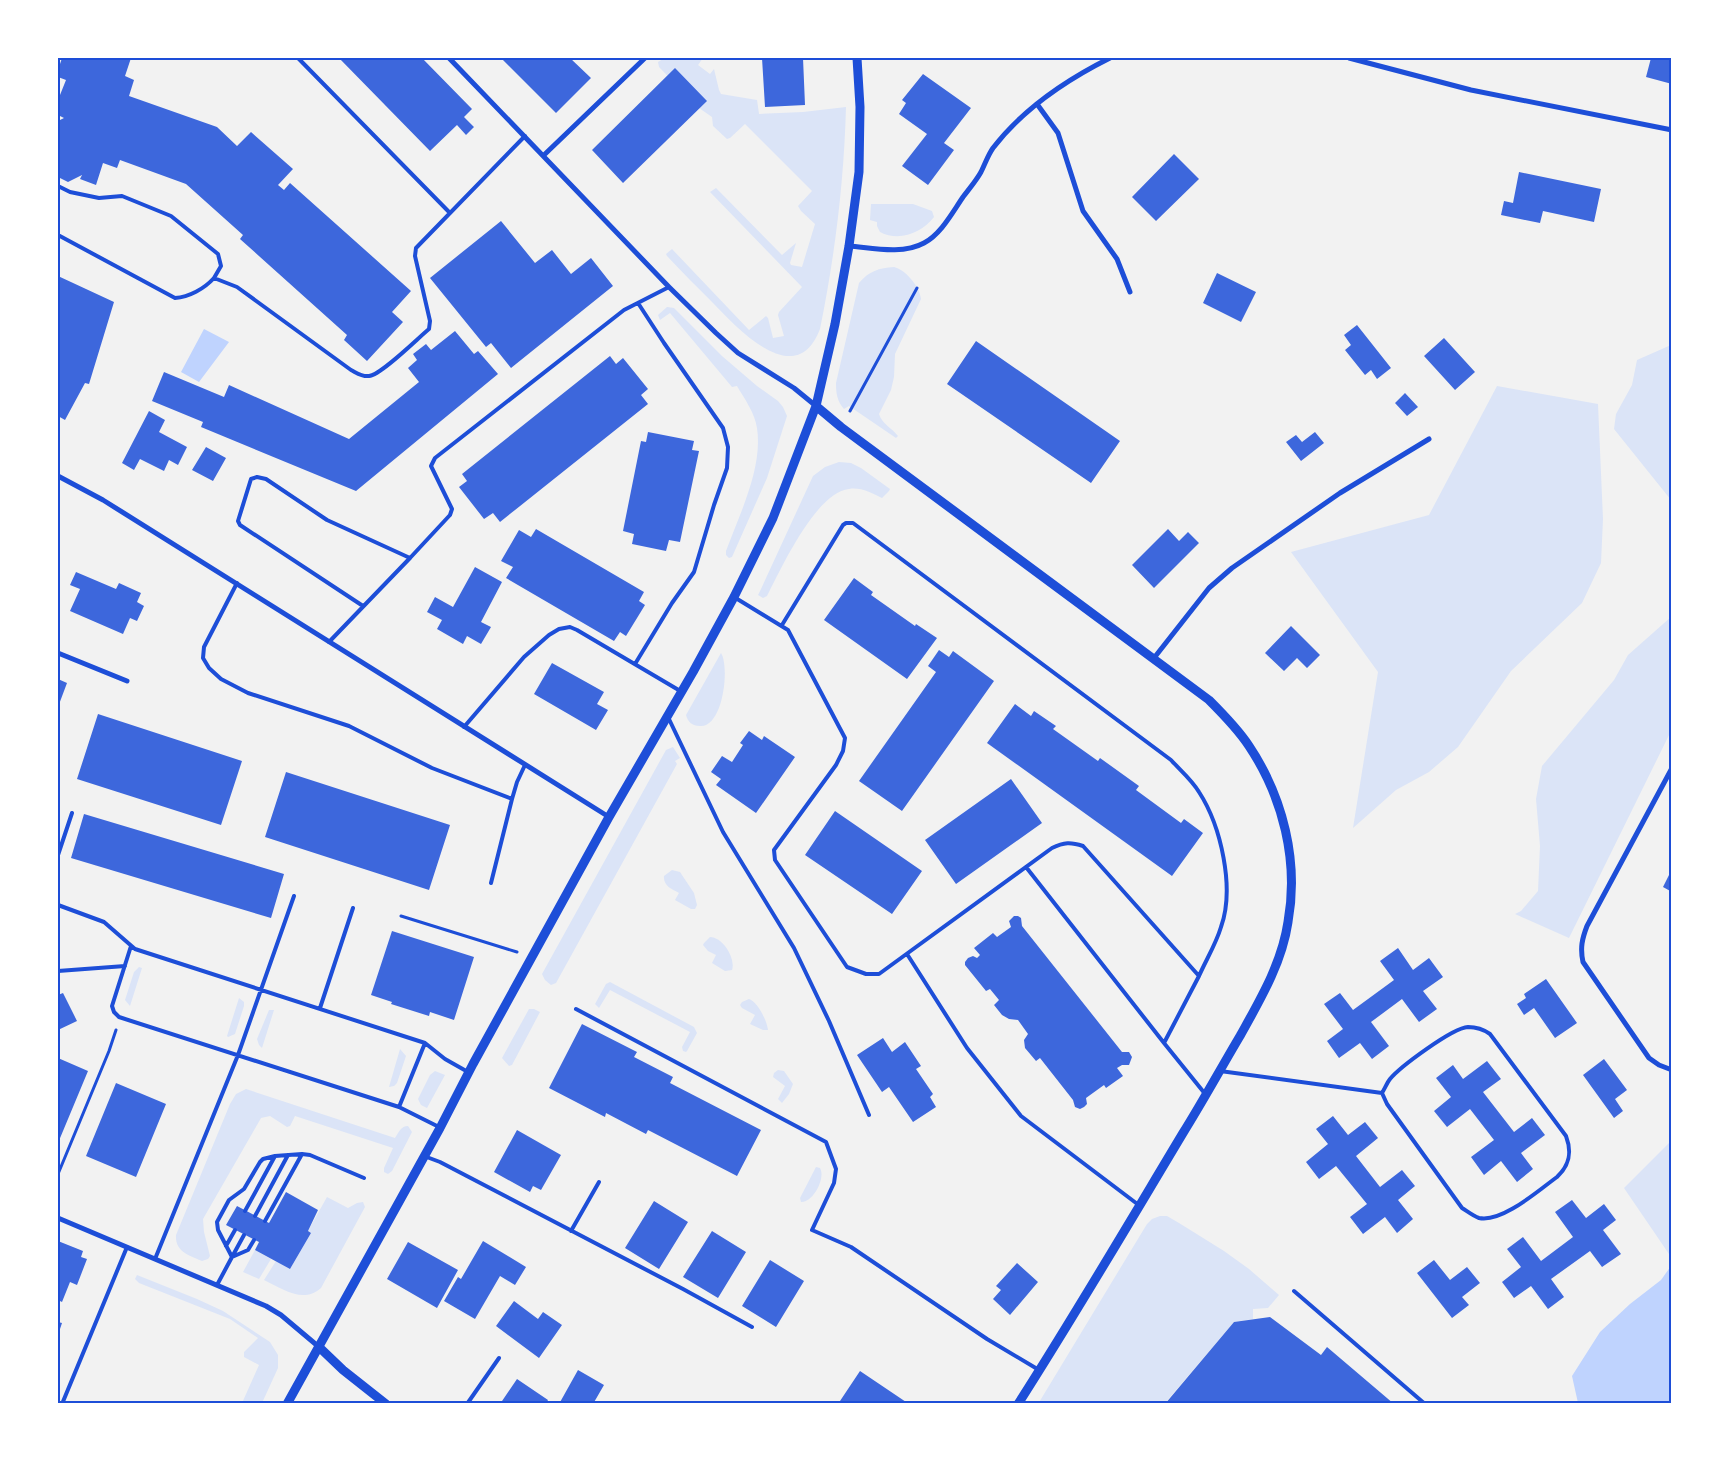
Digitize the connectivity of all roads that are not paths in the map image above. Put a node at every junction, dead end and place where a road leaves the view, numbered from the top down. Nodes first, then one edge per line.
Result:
1 (449, 58) edge
2 (644, 58) edge
3 (858, 58) edge
4 (1110, 58) edge
5 (1349, 58) edge
6 (299, 59) edge
7 (1370, 60) edge
8 (1037, 104) junction
9 (1672, 130) edge
10 (525, 136) junction
11 (544, 155) junction
12 (58, 186) edge
13 (450, 213) junction
14 (58, 235) edge
15 (849, 246) junction
16 (214, 278) junction
17 (669, 287) junction
18 (1130, 292) dead end
19 (638, 302) junction
20 (816, 406) junction
21 (1429, 440) dead end
22 (58, 476) edge
23 (410, 558) junction
24 (237, 583) junction
25 (734, 597) junction
26 (363, 606) junction
27 (782, 625) junction
28 (329, 642) junction
29 (58, 653) edge
30 (1154, 658) junction
31 (635, 664) junction
32 (127, 681) dead end
33 (682, 692) junction
34 (668, 717) junction
35 (464, 727) junction
36 (525, 765) junction
37 (1671, 770) edge
38 (512, 799) junction
39 (72, 813) dead end
40 (609, 817) junction
41 (58, 855) edge
42 (1026, 866) junction
43 (491, 882) dead end
44 (294, 896) dead end
45 (58, 905) edge
46 (353, 908) dead end
47 (131, 946) junction
48 (907, 954) junction
49 (125, 966) junction
50 (58, 971) edge
51 (1199, 976) junction
52 (261, 990) junction
53 (320, 1008) junction
54 (576, 1009) dead end
55 (425, 1043) junction
56 (1164, 1043) junction
57 (238, 1055) junction
58 (1672, 1070) edge
59 (1220, 1071) junction
60 (469, 1072) junction
61 (1382, 1093) junction
62 (1206, 1095) junction
63 (399, 1107) junction
64 (868, 1115) dead end
65 (440, 1128) junction
66 (288, 1154) junction
67 (302, 1154) junction
68 (275, 1156) junction
69 (424, 1156) junction
70 (364, 1178) dead end
71 (600, 1182) dead end
72 (1140, 1206) junction
73 (245, 1211) dead end
74 (255, 1216) dead end
75 (58, 1218) edge
76 (264, 1221) dead end
77 (235, 1230) dead end
78 (571, 1231) junction
79 (244, 1235) dead end
80 (254, 1240) dead end
81 (226, 1246) junction
82 (127, 1247) junction
83 (232, 1257) junction
84 (155, 1259) junction
85 (217, 1285) junction
86 (1294, 1291) dead end
87 (752, 1327) dead end
88 (319, 1347) junction
89 (499, 1358) dead end
90 (1039, 1370) junction
91 (62, 1404) edge
92 (287, 1404) edge
93 (386, 1404) edge
94 (466, 1404) edge
95 (1018, 1404) edge
96 (1425, 1404) edge

1 - 10 street
2 - 11 street
3 - 15 street
4 - 8 street
5 - 7 street
6 - 13 lane
7 - 9 street
8 - 15 street
8 - 18 street
10 - 11 street
10 - 13 lane
11 - 17 street
12 - 16 lane
13 - 16 lane
14 - 16 lane
15 - 20 street
17 - 19 lane
17 - 20 street
19 - 23 lane
19 - 31 lane
20 - 25 street
20 - 30 street
21 - 30 street
22 - 24 street
23 - 26 lane
23 - 26 lane
24 - 28 street
24 - 38 lane
25 - 27 lane
25 - 33 street
26 - 28 lane
27 - 48 lane
27 - 51 lane
28 - 35 street
29 - 32 street
30 - 59 street
31 - 33 lane
31 - 35 lane
33 - 34 street
34 - 40 street
34 - 64 lane
35 - 36 street
36 - 38 lane
36 - 40 street
37 - 58 street
38 - 43 lane
39 - 41 lane
40 - 60 street
42 - 48 lane
42 - 51 lane
42 - 56 lane
44 - 52 lane
45 - 47 lane
46 - 53 lane
47 - 49 lane
47 - 52 lane
48 - 72 lane
49 - 50 lane
49 - 57 lane
51 - 56 lane
52 - 53 lane
52 - 57 lane
53 - 55 lane
54 - 90 lane
55 - 60 lane
55 - 63 lane
56 - 62 lane
57 - 63 lane
57 - 84 lane
59 - 61 lane
59 - 62 street
60 - 65 street
61 - 61 lane
62 - 72 street
63 - 65 lane
65 - 69 street
66 - 67 lane
66 - 68 lane
66 - 74 lane
67 - 70 lane
67 - 76 lane
68 - 73 lane
68 - 81 lane
69 - 78 lane
69 - 88 street
71 - 78 lane
72 - 90 street
75 - 82 street
77 - 81 lane
78 - 87 lane
79 - 83 lane
80 - 83 lane
81 - 83 lane
82 - 84 street
82 - 91 lane
83 - 85 lane
84 - 85 street
85 - 88 street
86 - 96 lane
88 - 92 street
88 - 93 street
89 - 94 lane
90 - 95 street

